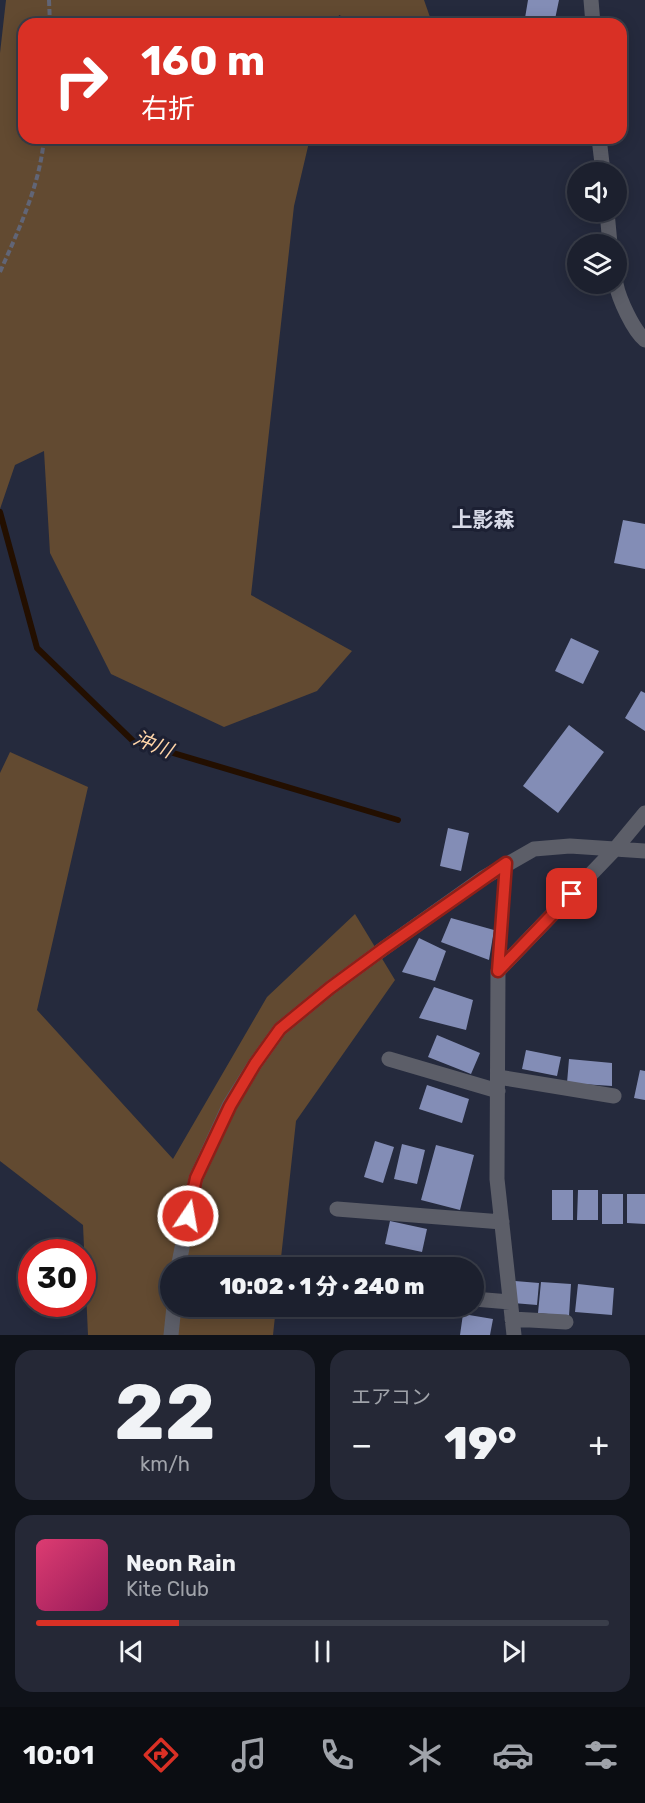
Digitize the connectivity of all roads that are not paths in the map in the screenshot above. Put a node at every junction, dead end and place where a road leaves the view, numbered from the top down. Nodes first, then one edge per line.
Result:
1 (591, 0) edge
2 (592, 18) edge
3 (600, 144) edge
4 (602, 162) edge
5 (619, 294) edge
6 (645, 340) edge
7 (645, 813) edge
8 (616, 848) junction
9 (645, 851) edge
10 (506, 863) junction
11 (498, 971) junction
12 (389, 1059) dead end
13 (498, 1084) junction
14 (614, 1096) dead end
15 (337, 1209) dead end
16 (502, 1222) junction
17 (180, 1257) edge
18 (484, 1300) edge
19 (510, 1302) junction
20 (173, 1317) edge
21 (512, 1319) junction
22 (566, 1322) dead end
23 (171, 1335) edge
24 (514, 1335) edge

1 - 2 street
3 - 4 street
5 - 6 street
7 - 8 street
8 - 9 street
8 - 10 street
8 - 11 street
10 - 11 lane
10 - 17 street
11 - 13 street
12 - 13 street
13 - 14 street
13 - 16 street
15 - 16 street
16 - 19 street
18 - 19 street
19 - 21 street
20 - 23 street
21 - 22 street
21 - 24 street

